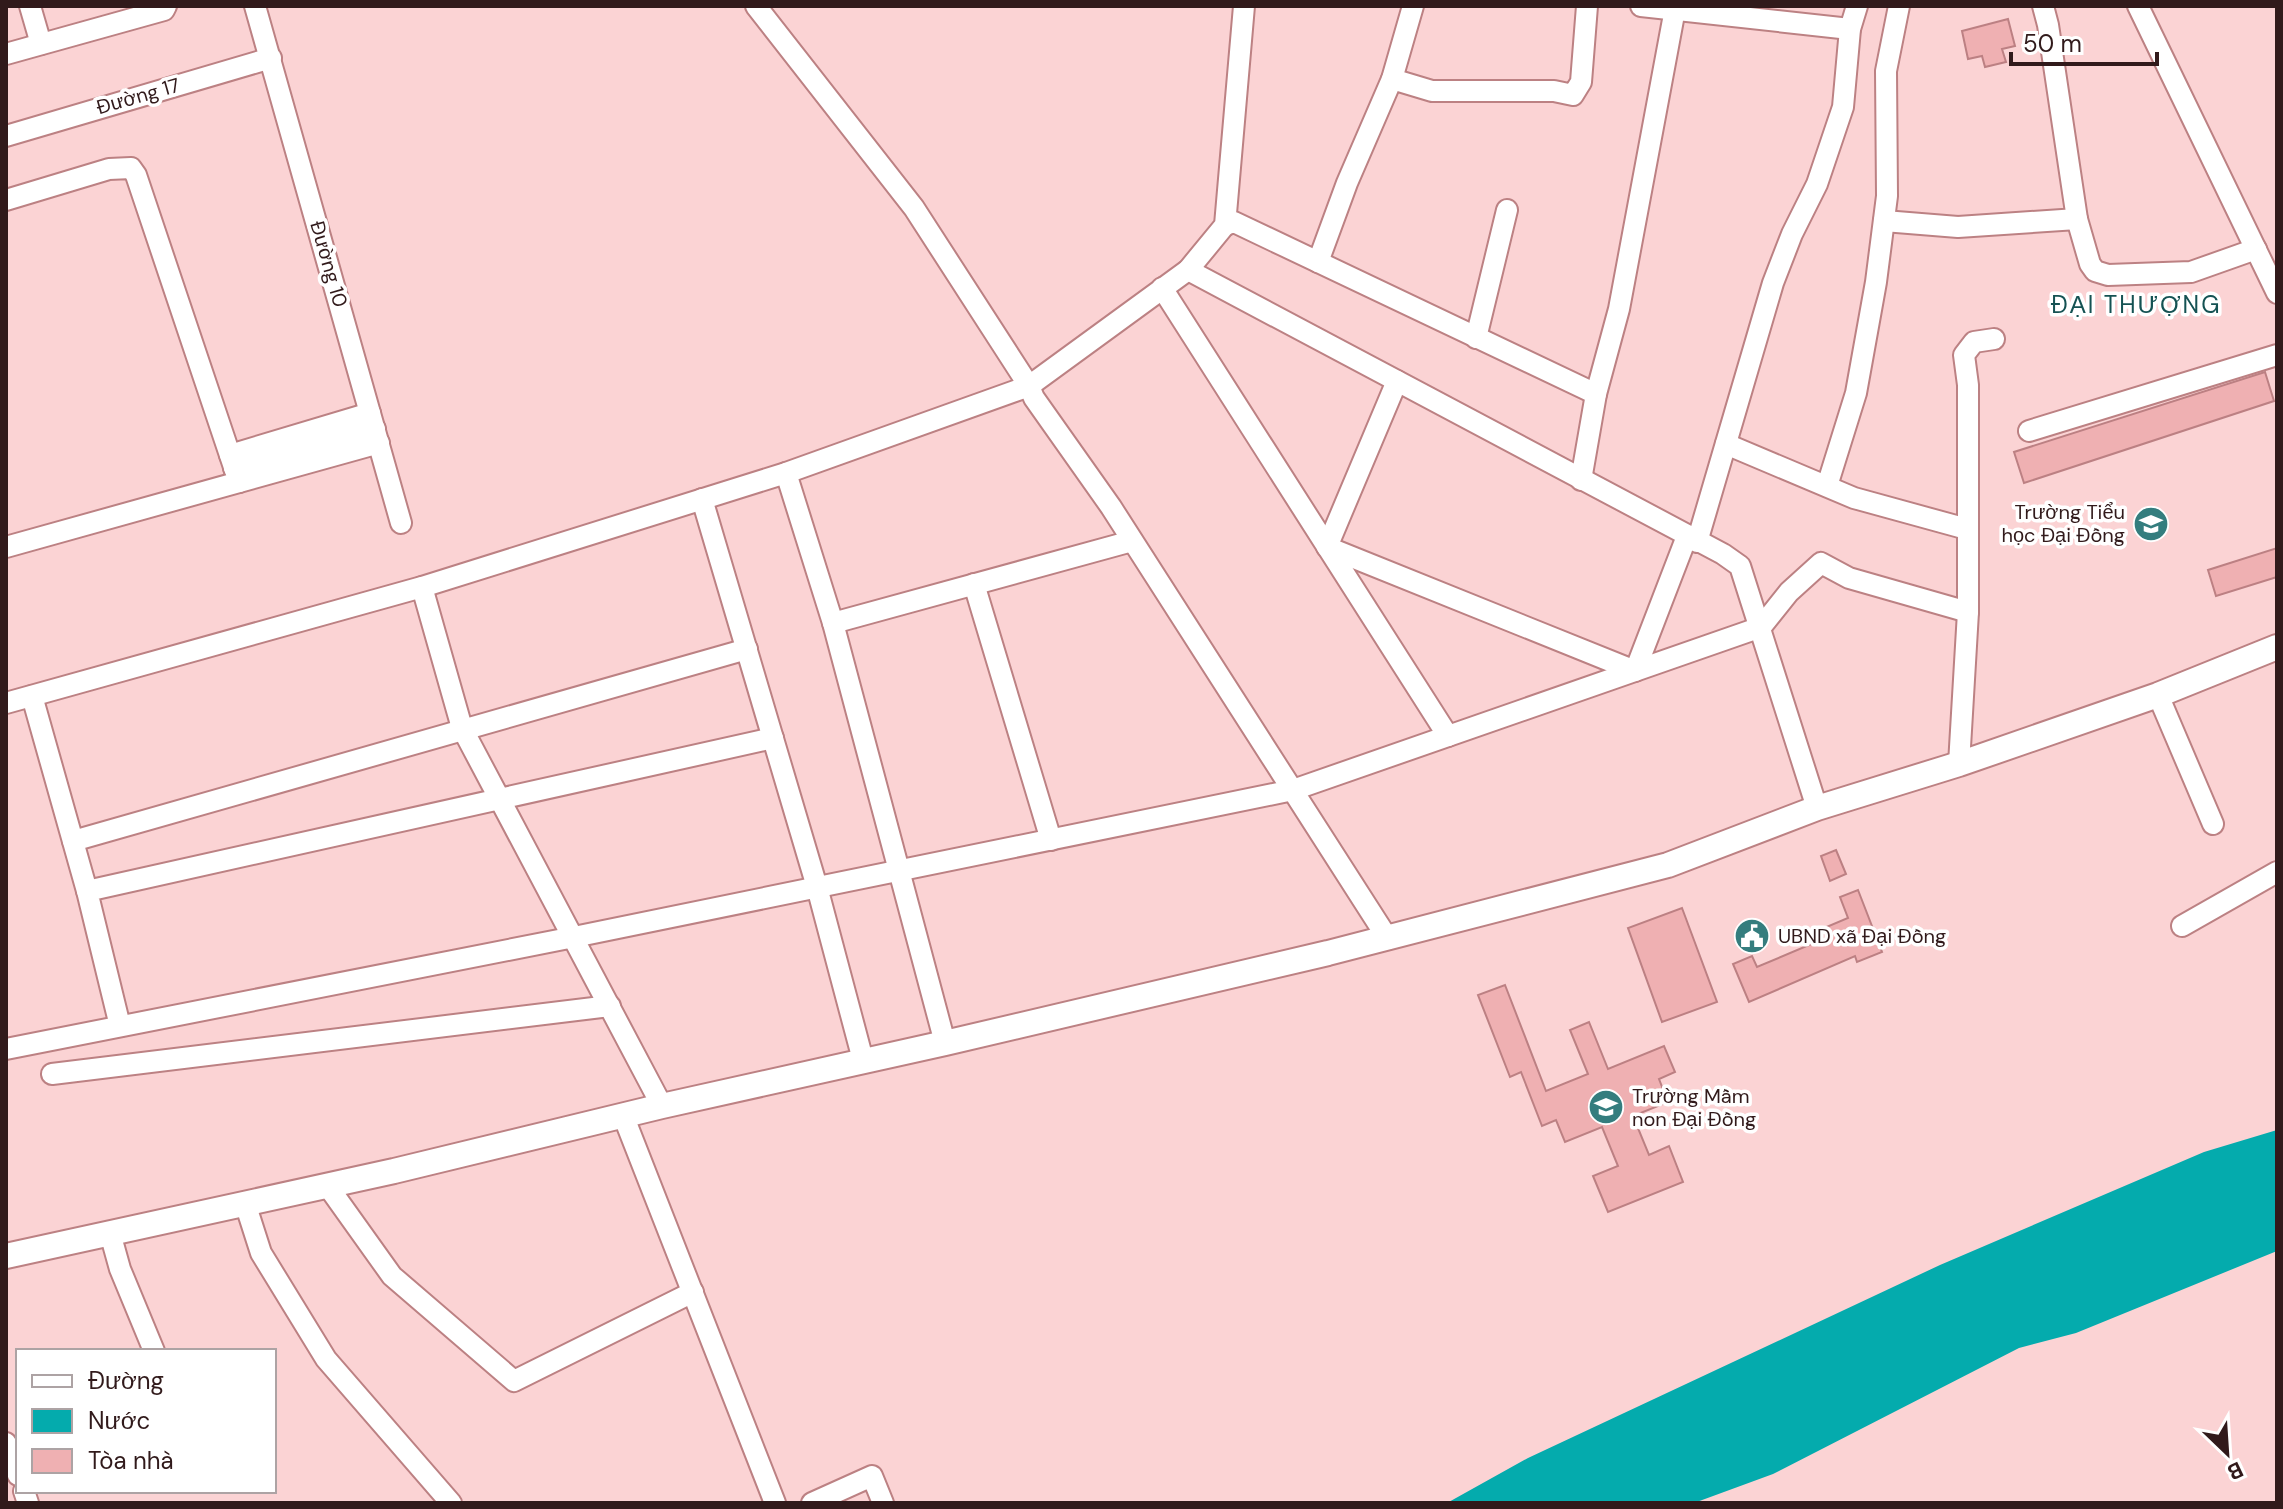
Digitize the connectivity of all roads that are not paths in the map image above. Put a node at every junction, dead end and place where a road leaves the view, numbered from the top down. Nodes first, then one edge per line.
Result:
1 (30, 6) edge
2 (166, 6) edge
3 (255, 6) edge
4 (756, 6) edge
5 (1244, 6) edge
6 (1413, 6) edge
7 (1587, 6) edge
8 (1641, 6) edge
9 (1857, 6) edge
10 (1899, 6) edge
11 (2043, 6) edge
12 (2138, 6) edge
13 (1675, 9) junction
14 (1850, 29) junction
15 (41, 44) junction
16 (6, 54) edge
17 (271, 58) junction
18 (1392, 79) junction
19 (6, 136) edge
20 (6, 200) edge
21 (1507, 210) dead end
22 (2077, 219) junction
23 (1884, 221) junction
24 (1225, 225) junction
25 (2256, 249) junction
26 (1318, 262) junction
27 (1188, 270) junction
28 (1162, 288) junction
29 (2277, 293) edge
30 (1476, 338) junction
31 (1994, 339) dead end
32 (2277, 355) edge
33 (1397, 381) junction
34 (1029, 386) junction
35 (1596, 394) junction
36 (374, 429) junction
37 (2029, 431) dead end
38 (1726, 444) junction
39 (235, 469) junction
40 (786, 473) junction
41 (1581, 480) junction
42 (1827, 486) junction
43 (702, 499) junction
44 (401, 523) dead end
45 (1967, 529) junction
46 (1692, 539) junction
47 (1132, 541) junction
48 (6, 547) edge
49 (1327, 547) junction
50 (974, 584) junction
51 (422, 587) junction
52 (1968, 612) junction
53 (833, 623) junction
54 (1761, 627) junction
55 (2277, 647) edge
56 (747, 649) junction
57 (1635, 671) junction
58 (2158, 695) junction
59 (32, 696) junction
60 (6, 703) edge
61 (463, 730) junction
62 (1448, 736) junction
63 (773, 738) junction
64 (1959, 764) junction
65 (1293, 790) junction
66 (501, 799) junction
67 (1817, 808) junction
68 (2213, 824) dead end
69 (1051, 840) junction
70 (73, 841) junction
71 (900, 871) junction
72 (2277, 872) edge
73 (817, 887) junction
74 (87, 891) junction
75 (2182, 926) dead end
76 (574, 937) junction
77 (1388, 939) junction
78 (610, 1006) junction
79 (120, 1026) junction
80 (945, 1043) junction
81 (6, 1049) edge
82 (863, 1060) junction
83 (52, 1074) dead end
84 (662, 1106) junction
85 (623, 1115) junction
86 (327, 1185) junction
87 (245, 1203) junction
88 (110, 1233) junction
89 (6, 1256) edge
90 (693, 1292) junction
91 (153, 1349) edge
92 (6, 1443) edge
93 (16, 1470) edge
94 (451, 1503) edge
95 (775, 1503) edge
96 (812, 1503) edge
97 (883, 1503) edge

1 - 15 street
2 - 15 street
3 - 17 street, Đường 10
4 - 34 street
5 - 24 street
6 - 18 street
7 - 18 street
8 - 13 street
9 - 14 street
10 - 23 street
11 - 22 street
12 - 25 street
13 - 14 street
13 - 35 street
14 - 38 street
15 - 16 street
17 - 19 street, Đường 17
17 - 36 street, Đường 10
18 - 26 street
20 - 39 street
21 - 30 street
22 - 23 street
22 - 25 street
23 - 42 street
24 - 26 street
24 - 27 street
25 - 29 street
26 - 30 street
27 - 28 street
27 - 33 street
28 - 34 street
28 - 49 street
30 - 35 street
31 - 45 street
32 - 37 street
33 - 41 street
33 - 49 street
34 - 40 street
34 - 47 street
35 - 41 street
36 - 39 street
36 - 39 street
36 - 44 street, Đường 10
38 - 42 street
38 - 46 street
39 - 48 street
40 - 43 street
40 - 53 street
41 - 46 street
42 - 45 street
43 - 51 street
43 - 56 street
45 - 52 street
46 - 54 street
46 - 57 street
47 - 50 street
47 - 65 street
49 - 57 street
49 - 62 street
50 - 53 street
50 - 69 street
51 - 59 street
51 - 61 street
52 - 54 street
52 - 64 street
53 - 71 street
54 - 57 street
54 - 67 street
55 - 58 main road
56 - 61 street
56 - 63 street
57 - 62 street
58 - 64 main road
58 - 68 street
59 - 60 street
59 - 70 street
61 - 66 street
61 - 70 street
62 - 65 street
63 - 66 street
63 - 73 street
64 - 67 main road
65 - 69 street
65 - 77 street
66 - 74 street
66 - 76 street
67 - 77 main road
69 - 71 street
70 - 74 street
71 - 73 street
71 - 80 street
72 - 75 street
73 - 76 street
73 - 82 street
74 - 79 street
76 - 78 street
76 - 79 street
77 - 80 main road
78 - 83 street
78 - 84 street
79 - 81 street
80 - 82 main road
82 - 84 main road
84 - 85 main road
85 - 86 main road
85 - 90 street
86 - 87 main road
86 - 90 street
87 - 88 main road
87 - 94 street
88 - 89 main road
88 - 91 street
90 - 95 street
92 - 93 street
96 - 97 street

